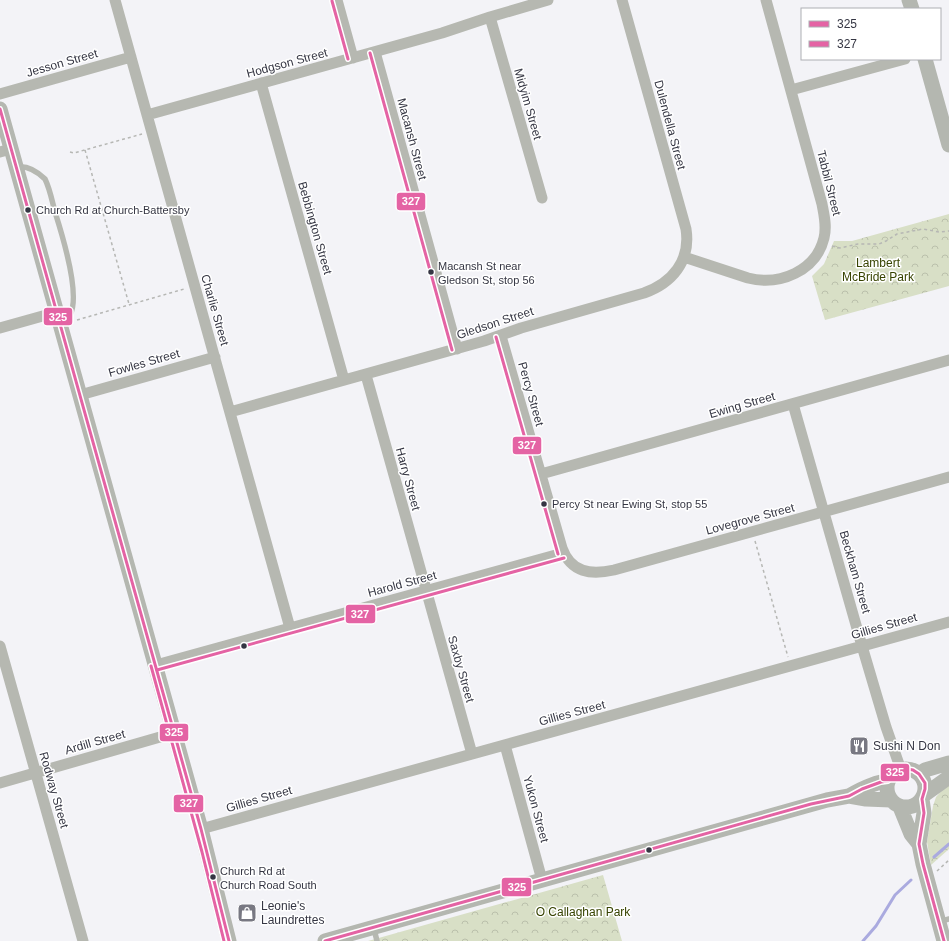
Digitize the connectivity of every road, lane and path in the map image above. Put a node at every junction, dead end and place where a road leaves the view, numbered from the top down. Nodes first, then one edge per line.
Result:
1 (115, 0) edge
2 (337, 0) edge
3 (548, 0) edge
4 (622, 0) edge
5 (766, 0) edge
6 (490, 16) junction
7 (375, 52) junction
8 (131, 58) junction
9 (353, 58) junction
10 (901, 60) edge
11 (925, 60) edge
12 (261, 84) junction
13 (791, 90) junction
14 (0, 94) edge
15 (0, 109) edge
16 (147, 115) junction
17 (152, 131) junction
18 (949, 145) edge
19 (85, 150) junction
20 (6, 151) edge
21 (70, 152) dead end
22 (16, 167) junction
23 (542, 198) dead end
24 (949, 231) edge
25 (822, 243) junction
26 (684, 256) junction
27 (195, 286) junction
28 (129, 304) junction
29 (62, 318) junction
30 (0, 328) edge
31 (501, 336) junction
32 (457, 349) junction
33 (215, 357) junction
34 (949, 360) edge
35 (366, 374) junction
36 (344, 380) junction
37 (80, 395) junction
38 (794, 404) junction
39 (230, 412) junction
40 (541, 474) junction
41 (949, 477) edge
42 (824, 511) junction
43 (755, 539) dead end
44 (564, 553) junction
45 (426, 591) junction
46 (949, 622) edge
47 (290, 628) junction
48 (0, 646) edge
49 (862, 646) junction
50 (156, 666) junction
51 (790, 666) junction
52 (174, 733) junction
53 (505, 745) junction
54 (472, 754) junction
55 (949, 763) edge
56 (901, 770) junction
57 (36, 772) junction
58 (919, 774) junction
59 (949, 777) edge
60 (888, 781) junction
61 (0, 782) edge
62 (849, 796) junction
63 (923, 797) junction
64 (895, 804) junction
65 (201, 829) junction
66 (919, 844) junction
67 (949, 860) edge
68 (936, 873) dead end
69 (542, 880) junction
70 (944, 921) edge
71 (375, 934) edge
72 (231, 939) edge
73 (83, 941) edge
74 (325, 941) edge
75 (944, 941) edge

1 - 8 street, Charlie Street
2 - 9 street
3 - 6 street, Hodgson Street
4 - 26 street, Dulendella Street
5 - 13 street, Tabbil Street
6 - 7 street, Hodgson Street
6 - 23 street, Midyim Street
7 - 9 street, Hodgson Street
7 - 32 street, Macansh Street
8 - 14 street, Jesson Street
8 - 16 street, Charlie Street
9 - 12 street, Hodgson Street
10 - 13 street
11 - 18 main road
12 - 16 street, Hodgson Street
12 - 36 street, Bebbington Street
13 - 25 street, Tabbil Street
15 - 20 main road
16 - 17 street, Charlie Street
17 - 19 path
17 - 27 street, Charlie Street
19 - 21 path
19 - 28 path
20 - 22 main road
22 - 29 main road
22 - 29 lane
24 - 25 path
25 - 26 street, Tabbil Street
26 - 31 street, Gledson Street
27 - 28 path
27 - 33 street, Charlie Street
28 - 29 path
29 - 30 street
29 - 37 main road
31 - 32 street, Gledson Street
31 - 40 street, Percy Street
32 - 35 street, Gledson Street
33 - 37 street, Fowles Street
33 - 39 street, Charlie Street
34 - 38 street, Ewing Street
35 - 36 street, Gledson Street
35 - 45 street, Harry Street
36 - 39 street, Gledson Street
37 - 50 main road
38 - 40 street, Ewing Street
38 - 42 street, Beckham Street
39 - 47 street, Charlie Street
40 - 44 street, Percy Street
41 - 42 street, Lovegrove Street
42 - 44 street, Lovegrove Street
42 - 49 street, Beckham Street
43 - 51 path
44 - 45 street, Harold Street
45 - 47 street, Harold Street
45 - 54 street, Saxby Street
46 - 49 street, Gillies Street
47 - 50 street, Harold Street
48 - 57 street, Rodway Street
49 - 51 street, Gillies Street
49 - 56 street, Beckham Street
50 - 52 main road
51 - 53 street, Gillies Street
52 - 57 street, Ardill Street
52 - 65 main road
53 - 54 street, Gillies Street
53 - 69 street, Yukon Street
54 - 65 street, Gillies Street
55 - 58 main road
56 - 58 main road
56 - 60 main road
57 - 61 street, Ardill Street
57 - 73 street, Rodway Street
58 - 63 main road
59 - 63 main road
60 - 62 main road
60 - 64 main road
62 - 64 main road
62 - 69 main road
63 - 64 main road
63 - 66 main road
64 - 66 main road
65 - 72 main road
66 - 70 main road
67 - 68 path
69 - 71 main road
70 - 75 main road
71 - 74 main road

